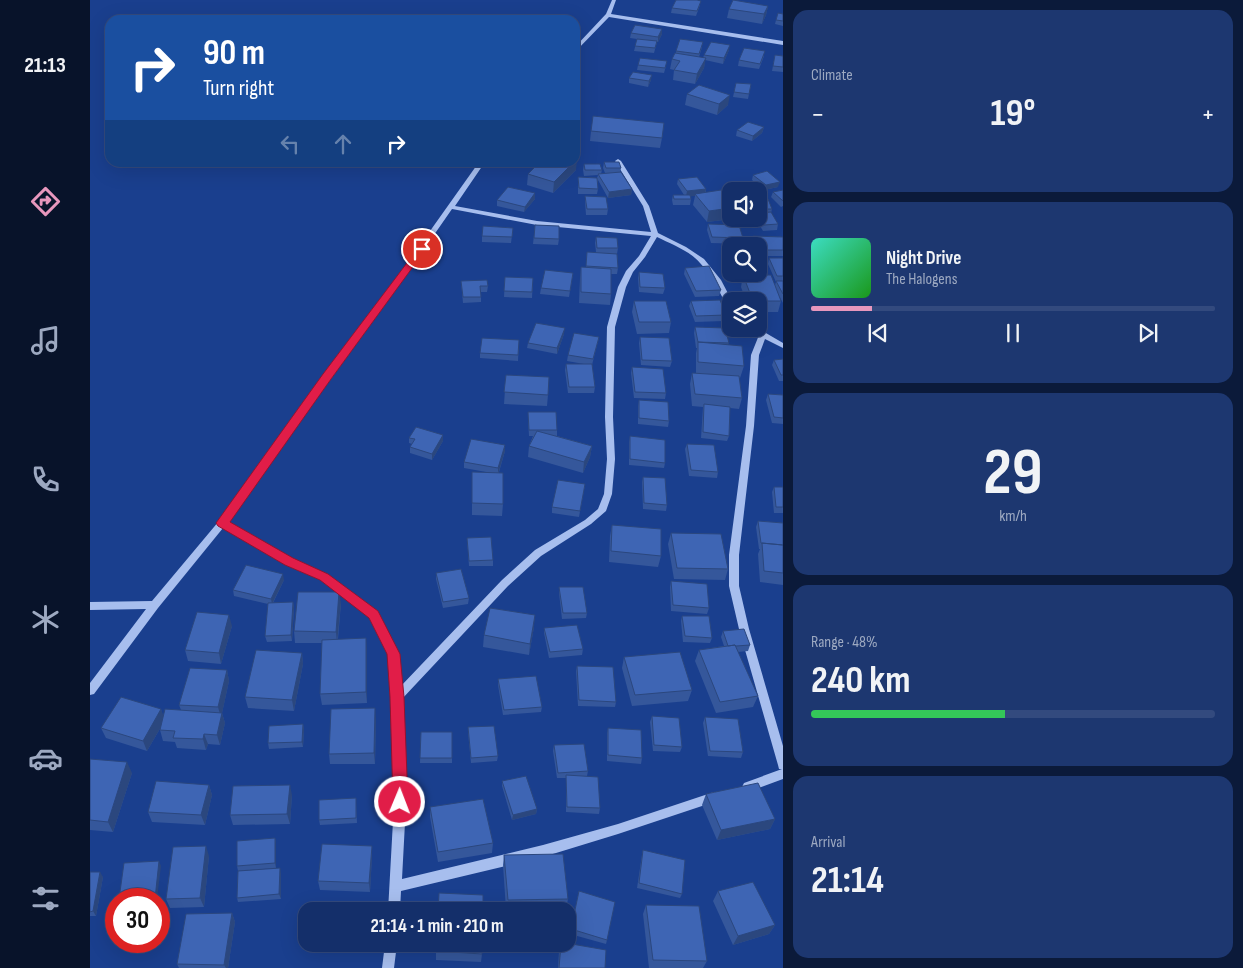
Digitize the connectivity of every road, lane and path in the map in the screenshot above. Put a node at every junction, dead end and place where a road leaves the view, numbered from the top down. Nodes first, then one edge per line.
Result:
1 (614, 0) edge
2 (608, 14) junction
3 (783, 43) edge
4 (580, 45) edge
5 (618, 161) edge
6 (479, 167) edge
7 (451, 207) junction
8 (655, 234) junction
9 (723, 292) edge
10 (767, 336) edge
11 (762, 337) edge
12 (783, 346) edge
13 (222, 523) junction
14 (155, 605) junction
15 (90, 606) edge
16 (90, 691) edge
17 (397, 697) junction
18 (783, 765) edge
19 (783, 774) edge
20 (396, 886) junction
21 (395, 902) edge
22 (390, 952) edge
23 (388, 968) edge

1 - 2 street
2 - 3 street
2 - 4 street
5 - 8 street
6 - 7 street
7 - 8 street
7 - 13 street
8 - 9 street
8 - 17 street
10 - 12 street
11 - 18 street
13 - 14 street
13 - 17 street
14 - 15 street
14 - 16 street
17 - 20 street
19 - 20 street
20 - 21 street
22 - 23 street

